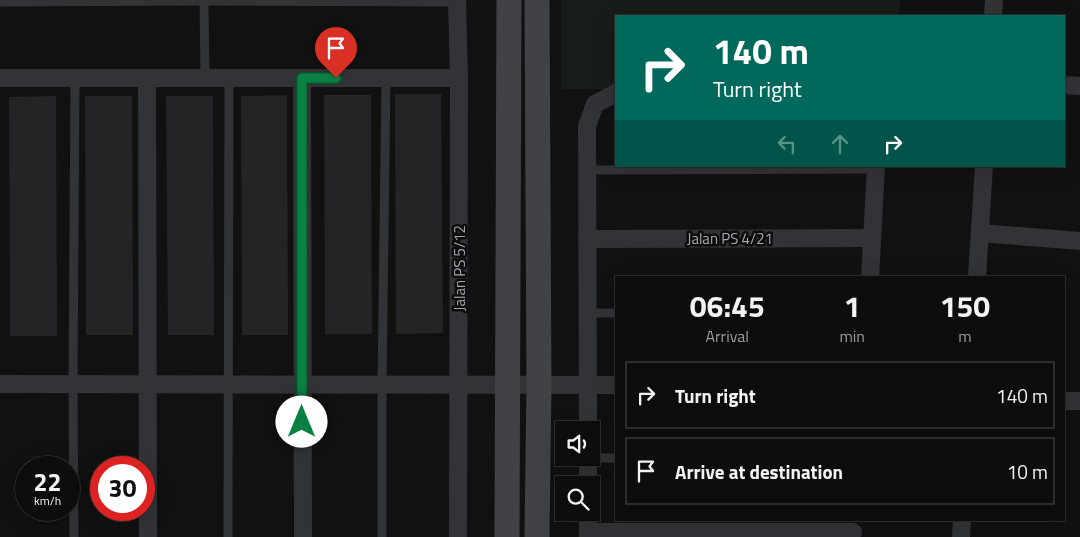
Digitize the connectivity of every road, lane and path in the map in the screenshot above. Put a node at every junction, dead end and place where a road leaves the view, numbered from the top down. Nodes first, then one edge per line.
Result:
1 (204, 0) edge
2 (509, 0) edge
3 (537, 0) edge
4 (994, 0) edge
5 (458, 1) edge
6 (0, 2) edge
7 (993, 15) edge
8 (0, 78) edge
9 (75, 78) junction
10 (147, 78) junction
11 (205, 78) junction
12 (229, 78) junction
13 (302, 78) junction
14 (386, 78) junction
15 (459, 78) junction
16 (1065, 86) edge
17 (1080, 86) edge
18 (615, 94) edge
19 (984, 167) edge
20 (876, 168) edge
21 (587, 170) junction
22 (980, 234) junction
23 (587, 238) junction
24 (872, 238) junction
25 (1080, 240) edge
26 (870, 276) edge
27 (977, 276) edge
28 (588, 313) junction
29 (615, 313) edge
30 (0, 384) edge
31 (73, 384) junction
32 (147, 384) junction
33 (229, 384) junction
34 (302, 384) junction
35 (382, 384) junction
36 (459, 384) junction
37 (507, 384) junction
38 (539, 384) junction
39 (615, 384) edge
40 (588, 385) junction
41 (1065, 401) edge
42 (1080, 402) edge
43 (588, 421) edge
44 (600, 458) edge
45 (615, 458) edge
46 (588, 521) edge
47 (962, 521) edge
48 (853, 530) edge
49 (588, 535) edge
50 (74, 537) edge
51 (148, 537) edge
52 (228, 537) edge
53 (303, 537) edge
54 (382, 537) edge
55 (458, 537) edge
56 (507, 537) edge
57 (537, 537) edge
58 (961, 537) edge

1 - 5 lane
1 - 6 lane
1 - 11 lane
2 - 37 street
3 - 38 street
4 - 7 street
5 - 15 street, Jalan PS 5/12
8 - 9 street
9 - 10 street
9 - 31 lane
10 - 11 street
10 - 32 street
11 - 12 street
12 - 13 street
12 - 33 lane
13 - 14 street
13 - 34 street
14 - 15 street
14 - 35 lane
15 - 36 street, Jalan PS 5/12
16 - 17 street
18 - 21 street
19 - 22 street
20 - 21 lane
20 - 24 street
21 - 23 street
22 - 25 street
22 - 27 street
23 - 24 street, Jalan PS 4/21
23 - 28 street
24 - 26 street
28 - 29 lane
28 - 40 street
30 - 31 street
31 - 32 street
31 - 50 lane
32 - 33 street
32 - 51 street
33 - 34 street
33 - 52 lane
34 - 35 street
34 - 53 street
35 - 36 street
35 - 54 lane
36 - 37 street
36 - 55 street, Jalan PS 5/12
37 - 38 street
37 - 56 street
38 - 40 street
38 - 57 street
39 - 40 street
40 - 43 street
41 - 42 street
44 - 45 lane
46 - 49 street
47 - 58 street
48 - 49 street

